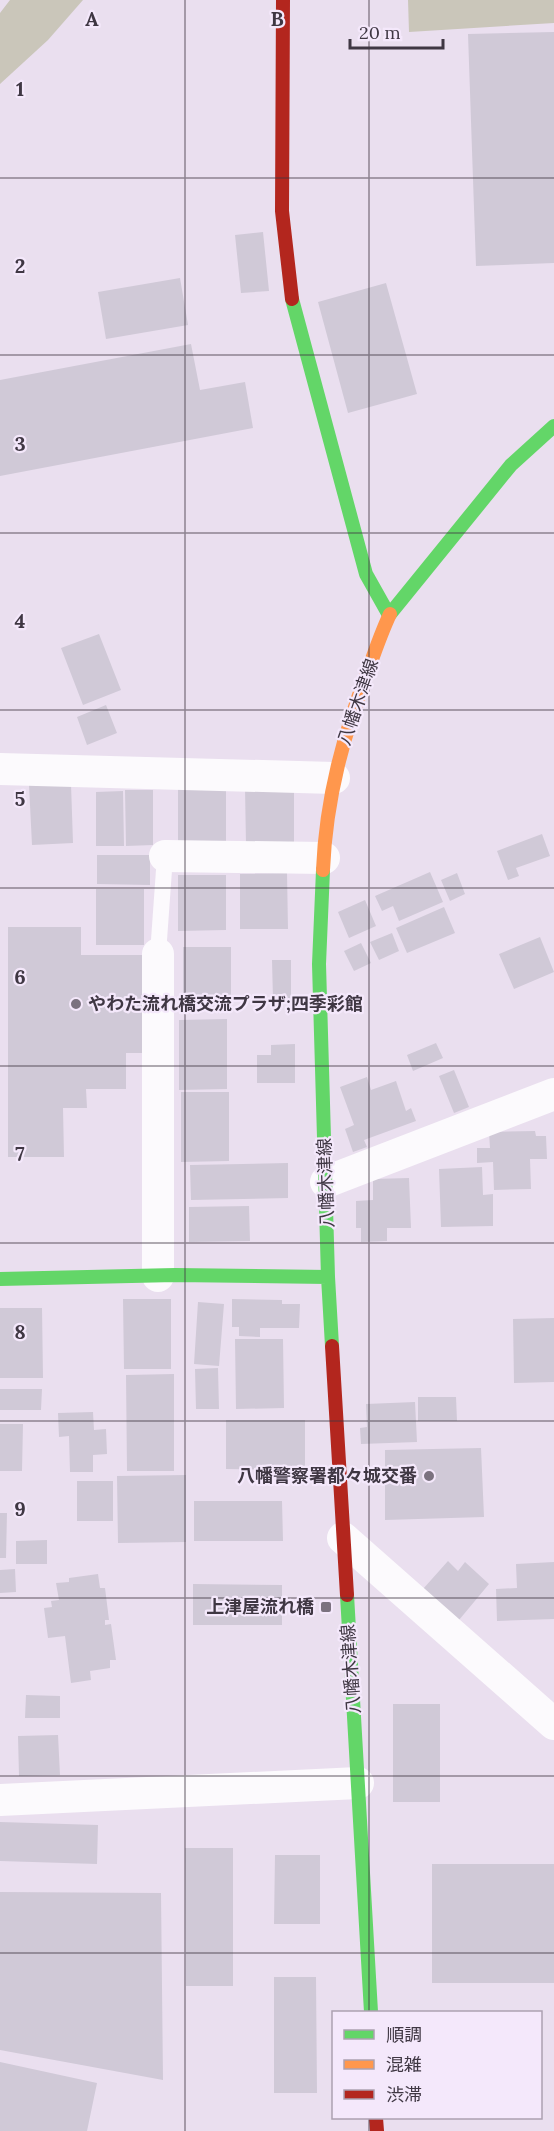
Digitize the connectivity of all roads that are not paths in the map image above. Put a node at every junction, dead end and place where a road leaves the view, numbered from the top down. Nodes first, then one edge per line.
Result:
1 (283, 0) edge
2 (554, 426) edge
3 (389, 615) junction
4 (0, 769) edge
5 (334, 778) junction
6 (165, 856) joint
7 (324, 858) junction
8 (158, 954) joint
9 (554, 1094) edge
10 (326, 1182) junction
11 (159, 1276) junction
12 (328, 1277) junction
13 (0, 1279) edge
14 (343, 1538) junction
15 (554, 1724) edge
16 (358, 1783) junction
17 (0, 1800) edge
18 (370, 2011) edge

1 - 3 main road
2 - 3 main road, 八幡木津線
3 - 5 main road, 八幡木津線
4 - 5 street
5 - 7 main road, 八幡木津線
6 - 7 street
6 - 8 lane
7 - 10 main road, 八幡木津線
8 - 11 street
9 - 10 street
10 - 12 main road, 八幡木津線
11 - 12 main road
11 - 13 main road
12 - 14 main road, 八幡木津線
14 - 15 street
14 - 16 main road, 八幡木津線
16 - 17 street
16 - 18 main road, 八幡木津線

